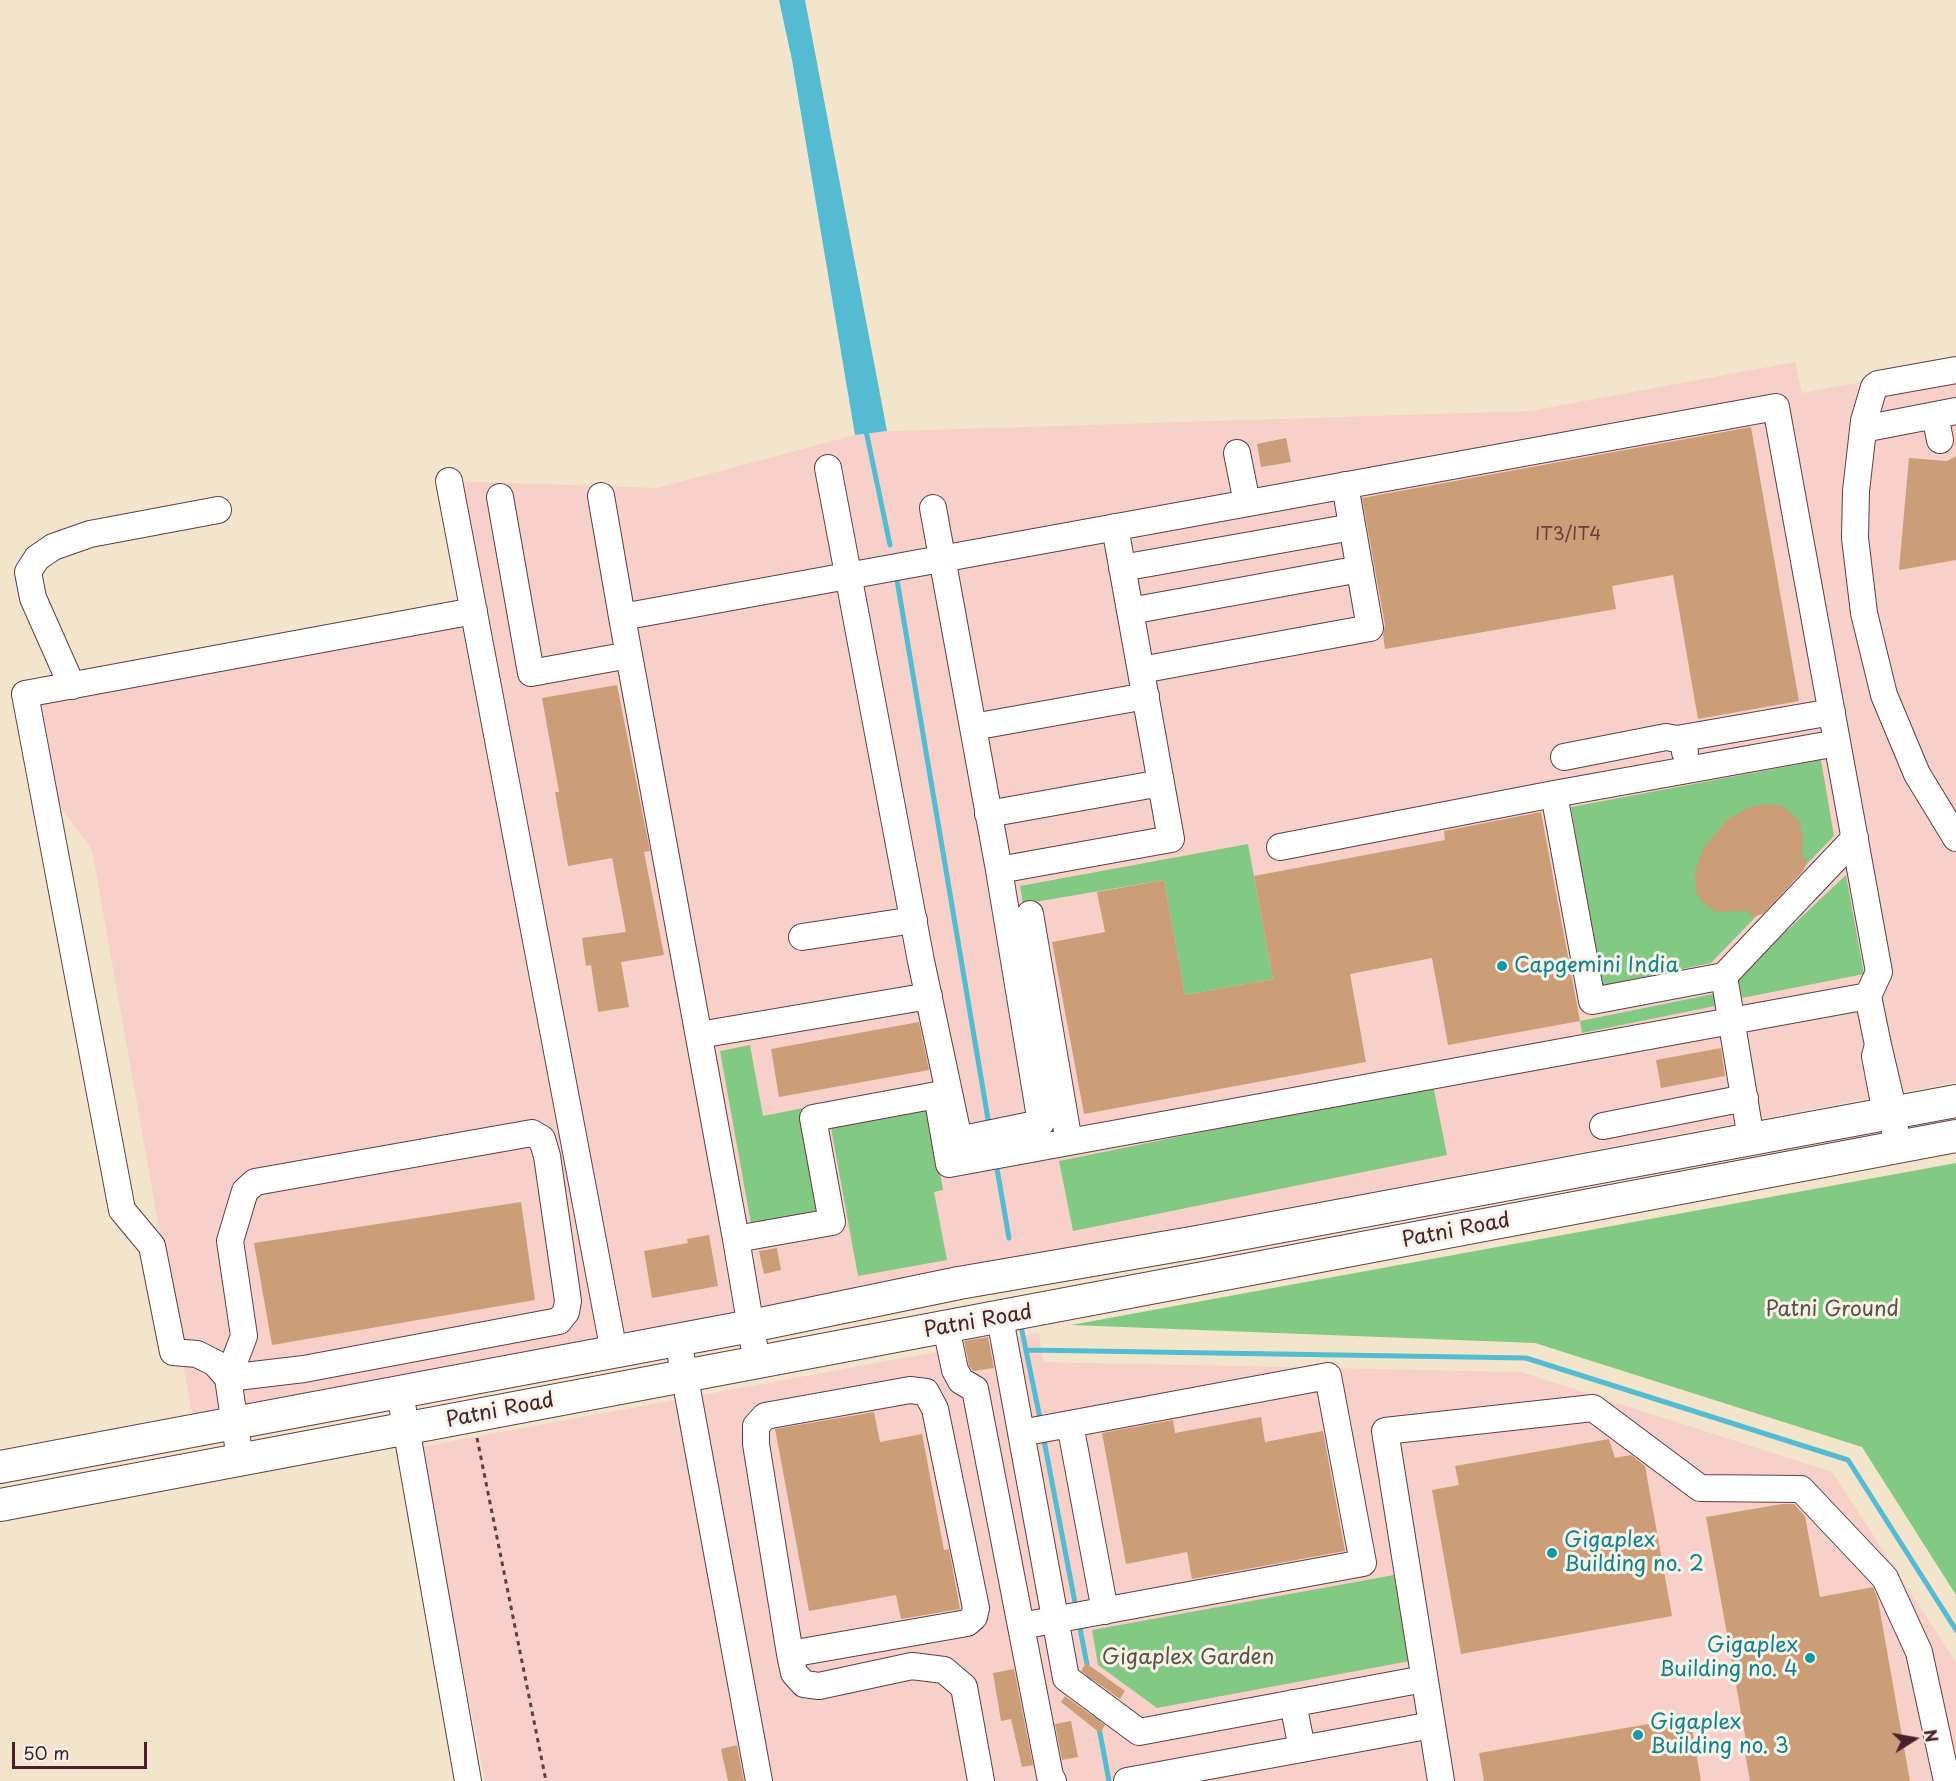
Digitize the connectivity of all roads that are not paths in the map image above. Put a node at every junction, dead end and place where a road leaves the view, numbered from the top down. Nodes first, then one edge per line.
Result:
1 (1956, 370) edge
2 (1944, 422) edge
3 (1863, 429) junction
4 (1238, 453) dead end
5 (828, 468) dead end
6 (449, 481) dead end
7 (1345, 485) junction
8 (601, 496) dead end
9 (500, 497) dead end
10 (1247, 503) junction
11 (933, 508) dead end
12 (218, 510) dead end
13 (1115, 527) junction
14 (1352, 527) junction
15 (942, 559) junction
16 (1122, 568) junction
17 (1360, 569) junction
18 (849, 575) junction
19 (474, 611) junction
20 (1130, 611) junction
21 (622, 617) junction
22 (629, 655) junction
23 (1141, 670) junction
24 (72, 686) junction
25 (1146, 696) junction
26 (1832, 712) junction
27 (973, 727) junction
28 (1677, 739) junction
29 (1838, 742) junction
30 (1563, 757) dead end
31 (1689, 770) junction
32 (1161, 783) junction
33 (1554, 794) junction
34 (988, 814) junction
35 (1855, 838) junction
36 (1956, 838) edge
37 (1280, 847) dead end
38 (999, 870) junction
39 (1030, 914) dead end
40 (914, 920) junction
41 (802, 937) dead end
42 (1724, 976) junction
43 (929, 996) junction
44 (1868, 996) junction
45 (1731, 1021) junction
46 (699, 1035) junction
47 (1744, 1098) junction
48 (1956, 1101) edge
49 (1890, 1114) junction
50 (1603, 1126) dead end
51 (1956, 1136) edge
52 (1751, 1139) junction
53 (1048, 1140) junction
54 (1896, 1148) junction
55 (736, 1239) junction
56 (1000, 1318) junction
57 (751, 1326) junction
58 (946, 1327) junction
59 (678, 1340) junction
60 (614, 1352) junction
61 (757, 1363) junction
62 (684, 1376) junction
63 (228, 1378) junction
64 (400, 1393) junction
65 (235, 1423) junction
66 (406, 1428) junction
67 (1046, 1428) junction
68 (240, 1460) junction
69 (0, 1467) edge
70 (0, 1504) edge
71 (1079, 1616) junction
72 (1021, 1626) junction
73 (904, 1634) junction
74 (790, 1654) junction
75 (912, 1666) junction
76 (1424, 1679) junction
77 (1293, 1703) junction
78 (1432, 1725) junction
79 (1302, 1749) junction
80 (1161, 1778) edge
81 (468, 1781) edge
82 (759, 1781) edge
83 (981, 1781) edge
84 (1053, 1781) edge
85 (1127, 1781) edge
86 (1442, 1781) edge
87 (1947, 1781) edge

1 - 3 lane
2 - 3 lane
3 - 36 lane
4 - 10 lane
5 - 18 lane
6 - 19 lane
7 - 10 lane
7 - 14 lane
7 - 26 lane
8 - 21 lane
9 - 22 lane
10 - 13 lane
11 - 15 lane
12 - 24 lane
13 - 15 lane
13 - 16 lane
14 - 16 lane
14 - 17 lane
15 - 18 lane
15 - 27 lane
16 - 20 lane
17 - 20 lane
17 - 23 lane
18 - 21 lane
18 - 40 lane
19 - 24 lane
19 - 60 lane
20 - 23 lane
21 - 22 lane
22 - 46 lane
23 - 25 lane
24 - 63 lane
25 - 27 lane
25 - 32 lane
26 - 28 lane
26 - 29 lane
27 - 34 lane
28 - 30 lane
28 - 31 lane
29 - 31 lane
29 - 35 lane
31 - 33 lane
32 - 34 lane
32 - 38 lane
33 - 37 lane
33 - 42 lane
34 - 38 lane
35 - 42 lane
35 - 44 lane
38 - 53 lane
39 - 53 lane
40 - 41 lane
40 - 43 lane
42 - 45 lane
43 - 46 lane
43 - 53 lane
44 - 45 lane
44 - 49 lane
45 - 47 lane
45 - 53 lane
46 - 55 lane
47 - 50 lane
47 - 52 lane
48 - 49 main road, Patni Road
49 - 52 main road, Patni Road
49 - 54 lane
51 - 54 main road, Patni Road
52 - 57 main road, Patni Road
53 - 55 lane
54 - 56 main road, Patni Road
55 - 57 lane
56 - 58 main road, Patni Road
56 - 67 lane
57 - 59 main road, Patni Road
57 - 61 lane
58 - 61 main road, Patni Road
58 - 72 lane
59 - 60 main road, Patni Road
59 - 62 lane
60 - 64 main road, Patni Road
61 - 62 main road, Patni Road
62 - 66 main road, Patni Road
62 - 82 lane
63 - 63 lane
63 - 65 lane
64 - 65 main road, Patni Road
64 - 66 lane
65 - 68 lane
65 - 69 main road, Patni Road
66 - 68 main road, Patni Road
66 - 81 lane
67 - 71 lane
67 - 71 lane
67 - 71 lane
68 - 70 main road, Patni Road
71 - 72 lane
71 - 77 lane
72 - 84 lane
73 - 74 lane
73 - 74 lane
73 - 75 lane
74 - 75 lane
75 - 83 lane
76 - 77 lane
76 - 78 lane
76 - 87 lane
77 - 79 lane
78 - 79 lane
78 - 86 lane
79 - 80 lane
80 - 85 lane

